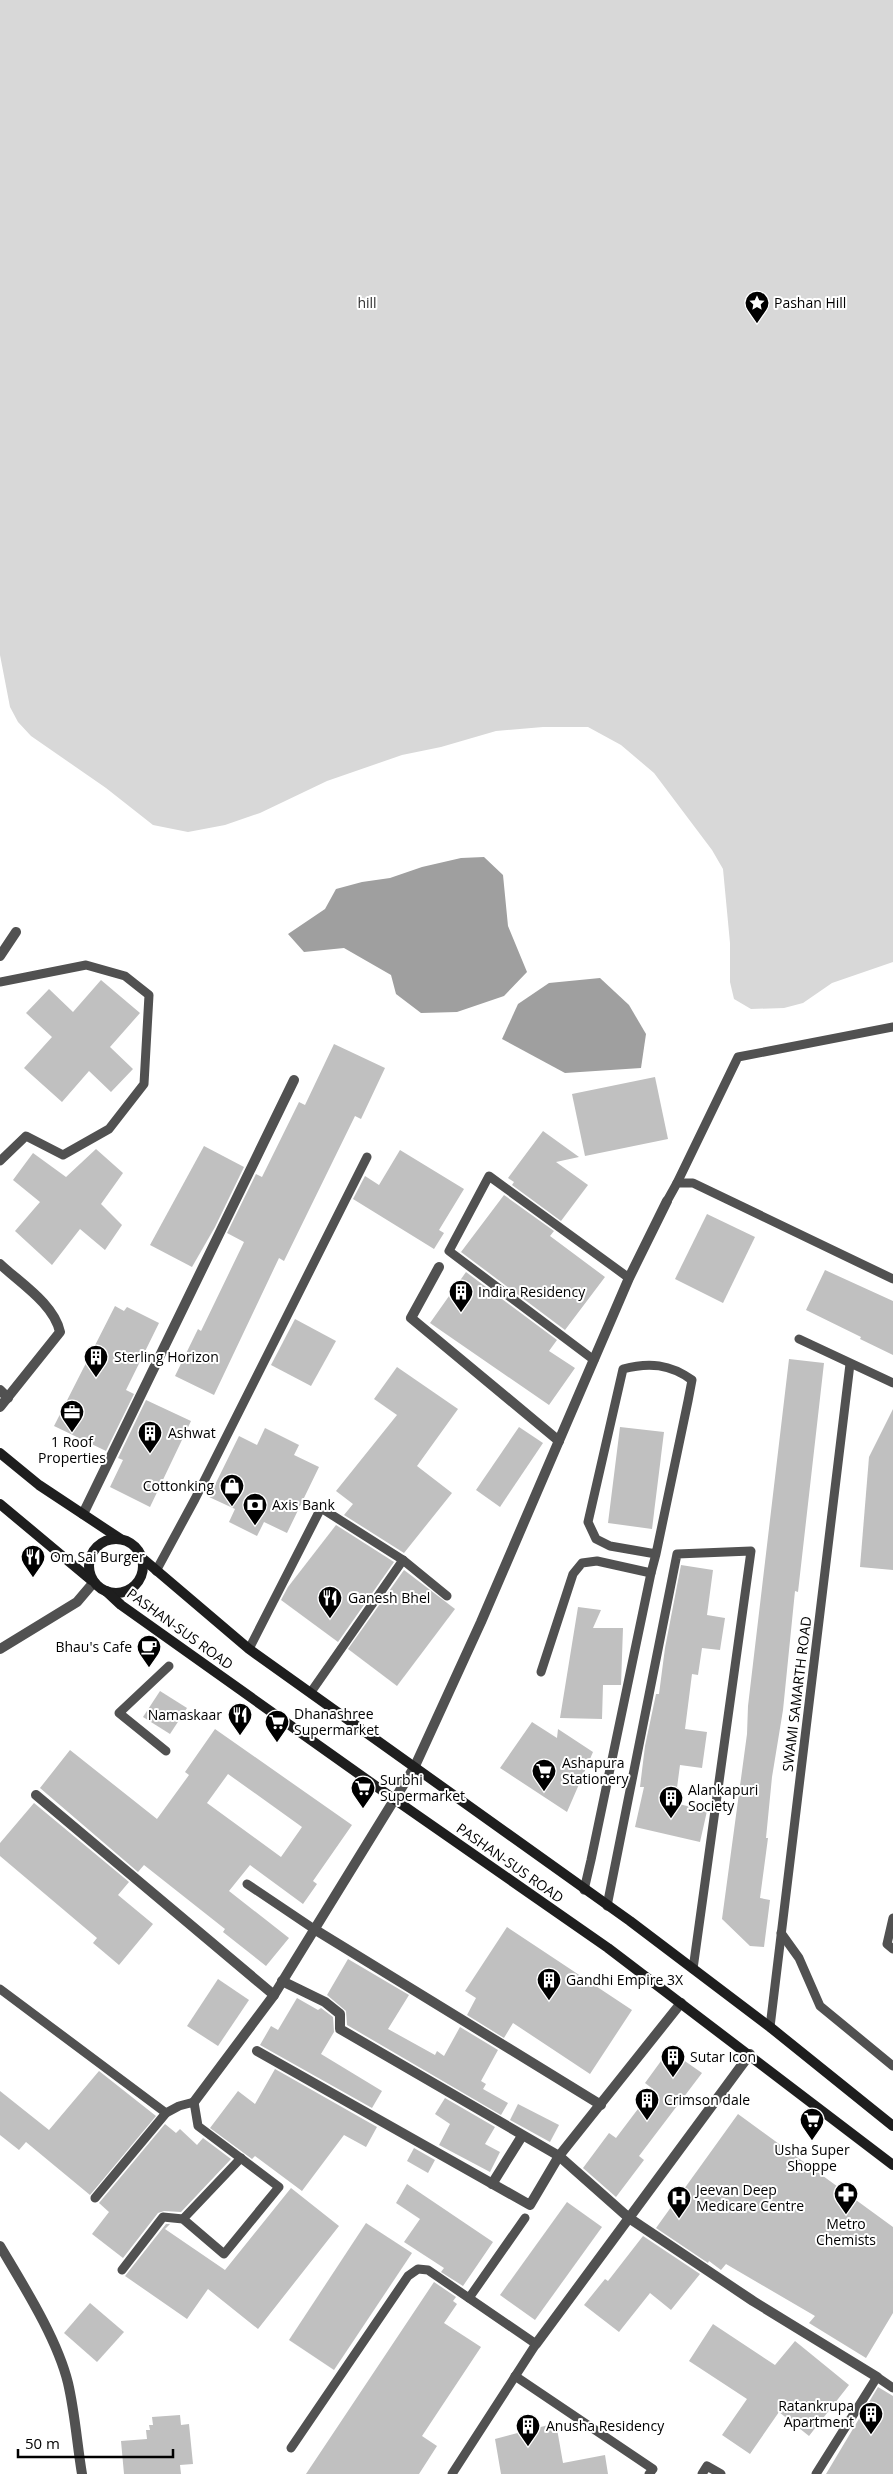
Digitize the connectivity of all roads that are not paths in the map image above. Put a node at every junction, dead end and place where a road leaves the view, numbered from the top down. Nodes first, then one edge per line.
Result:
1 (16, 932) dead end
2 (0, 956) edge
3 (0, 982) edge
4 (893, 1027) edge
5 (294, 1080) dead end
6 (367, 1157) dead end
7 (0, 1161) edge
8 (677, 1182) junction
9 (667, 1201) joint
10 (0, 1264) edge
11 (439, 1267) dead end
12 (629, 1278) junction
13 (893, 1279) edge
14 (799, 1339) dead end
15 (594, 1360) junction
16 (850, 1364) junction
17 (893, 1383) edge
18 (0, 1390) edge
19 (8, 1398) junction
20 (0, 1407) edge
21 (559, 1442) junction
22 (0, 1453) edge
23 (0, 1504) edge
24 (83, 1514) junction
25 (119, 1538) junction
26 (656, 1554) junction
27 (142, 1558) junction
28 (403, 1560) junction
29 (156, 1571) junction
30 (652, 1573) junction
31 (94, 1582) junction
32 (106, 1591) junction
33 (447, 1596) dead end
34 (0, 1649) edge
35 (249, 1649) junction
36 (169, 1666) dead end
37 (542, 1672) dead end
38 (310, 1692) junction
39 (166, 1751) dead end
40 (415, 1766) junction
41 (36, 1796) dead end
42 (394, 1799) junction
43 (247, 1884) dead end
44 (584, 1890) junction
45 (607, 1906) junction
46 (893, 1918) edge
47 (314, 1929) junction
48 (781, 1933) junction
49 (893, 1949) edge
50 (693, 1968) junction
51 (282, 1981) junction
52 (0, 1989) edge
53 (274, 1995) junction
54 (682, 2003) junction
55 (770, 2027) junction
56 (257, 2051) dead end
57 (750, 2054) junction
58 (893, 2066) edge
59 (194, 2102) junction
60 (600, 2105) junction
61 (166, 2113) junction
62 (893, 2126) edge
63 (522, 2136) junction
64 (560, 2156) junction
65 (241, 2158) junction
66 (893, 2165) edge
67 (492, 2184) junction
68 (96, 2198) dead end
69 (525, 2218) dead end
70 (629, 2218) junction
71 (183, 2219) junction
72 (0, 2246) edge
73 (122, 2270) dead end
74 (469, 2298) junction
75 (536, 2344) junction
76 (515, 2376) junction
77 (876, 2377) junction
78 (893, 2388) edge
79 (291, 2448) dead end
80 (82, 2474) edge
81 (452, 2474) edge
82 (650, 2474) edge
83 (702, 2474) edge
84 (721, 2474) edge
85 (816, 2474) edge

1 - 2 street
3 - 7 lane
4 - 8 lane
5 - 24 street
6 - 29 lane
8 - 9 lane
8 - 13 lane
9 - 12 street
10 - 19 street
11 - 21 street
12 - 15 street
12 - 15 lane
14 - 16 lane
15 - 21 street
16 - 17 lane
16 - 48 lane, SWAMI SAMARTH ROAD
18 - 19 street
19 - 20 street
21 - 40 street
22 - 24 main road
23 - 31 main road
24 - 25 main road
25 - 27 main road
25 - 31 main road
26 - 26 lane
26 - 30 lane
27 - 29 main road, PASHAN-SUS ROAD
27 - 32 main road
28 - 33 lane
28 - 35 lane
28 - 38 lane
29 - 35 main road, PASHAN-SUS ROAD
30 - 37 lane
30 - 44 lane
31 - 32 main road
31 - 34 street
32 - 42 main road, PASHAN-SUS ROAD
35 - 38 main road, PASHAN-SUS ROAD
36 - 39 lane
38 - 40 main road, PASHAN-SUS ROAD
40 - 42 street
40 - 44 main road, PASHAN-SUS ROAD
41 - 53 street
42 - 47 street
42 - 54 main road, PASHAN-SUS ROAD
43 - 47 lane
44 - 45 main road, PASHAN-SUS ROAD
45 - 50 main road, PASHAN-SUS ROAD
45 - 50 lane
46 - 49 lane
47 - 51 street
47 - 60 street
48 - 55 lane, SWAMI SAMARTH ROAD
48 - 58 lane
50 - 55 main road, PASHAN-SUS ROAD
51 - 53 street
51 - 63 street
52 - 61 lane
53 - 59 street
54 - 57 main road, PASHAN-SUS ROAD
54 - 60 street
55 - 62 main road, PASHAN-SUS ROAD
56 - 67 street
57 - 66 main road, PASHAN-SUS ROAD
57 - 70 street
59 - 61 lane
59 - 65 lane
60 - 64 street
61 - 68 lane
63 - 64 street
63 - 67 street
64 - 67 street
64 - 70 street
65 - 71 lane
65 - 71 lane
69 - 74 lane
70 - 75 street
70 - 77 street
71 - 73 lane
72 - 80 street
74 - 75 lane
74 - 79 lane
75 - 76 lane
76 - 81 lane
76 - 82 lane
77 - 78 lane
77 - 85 lane
83 - 84 lane

